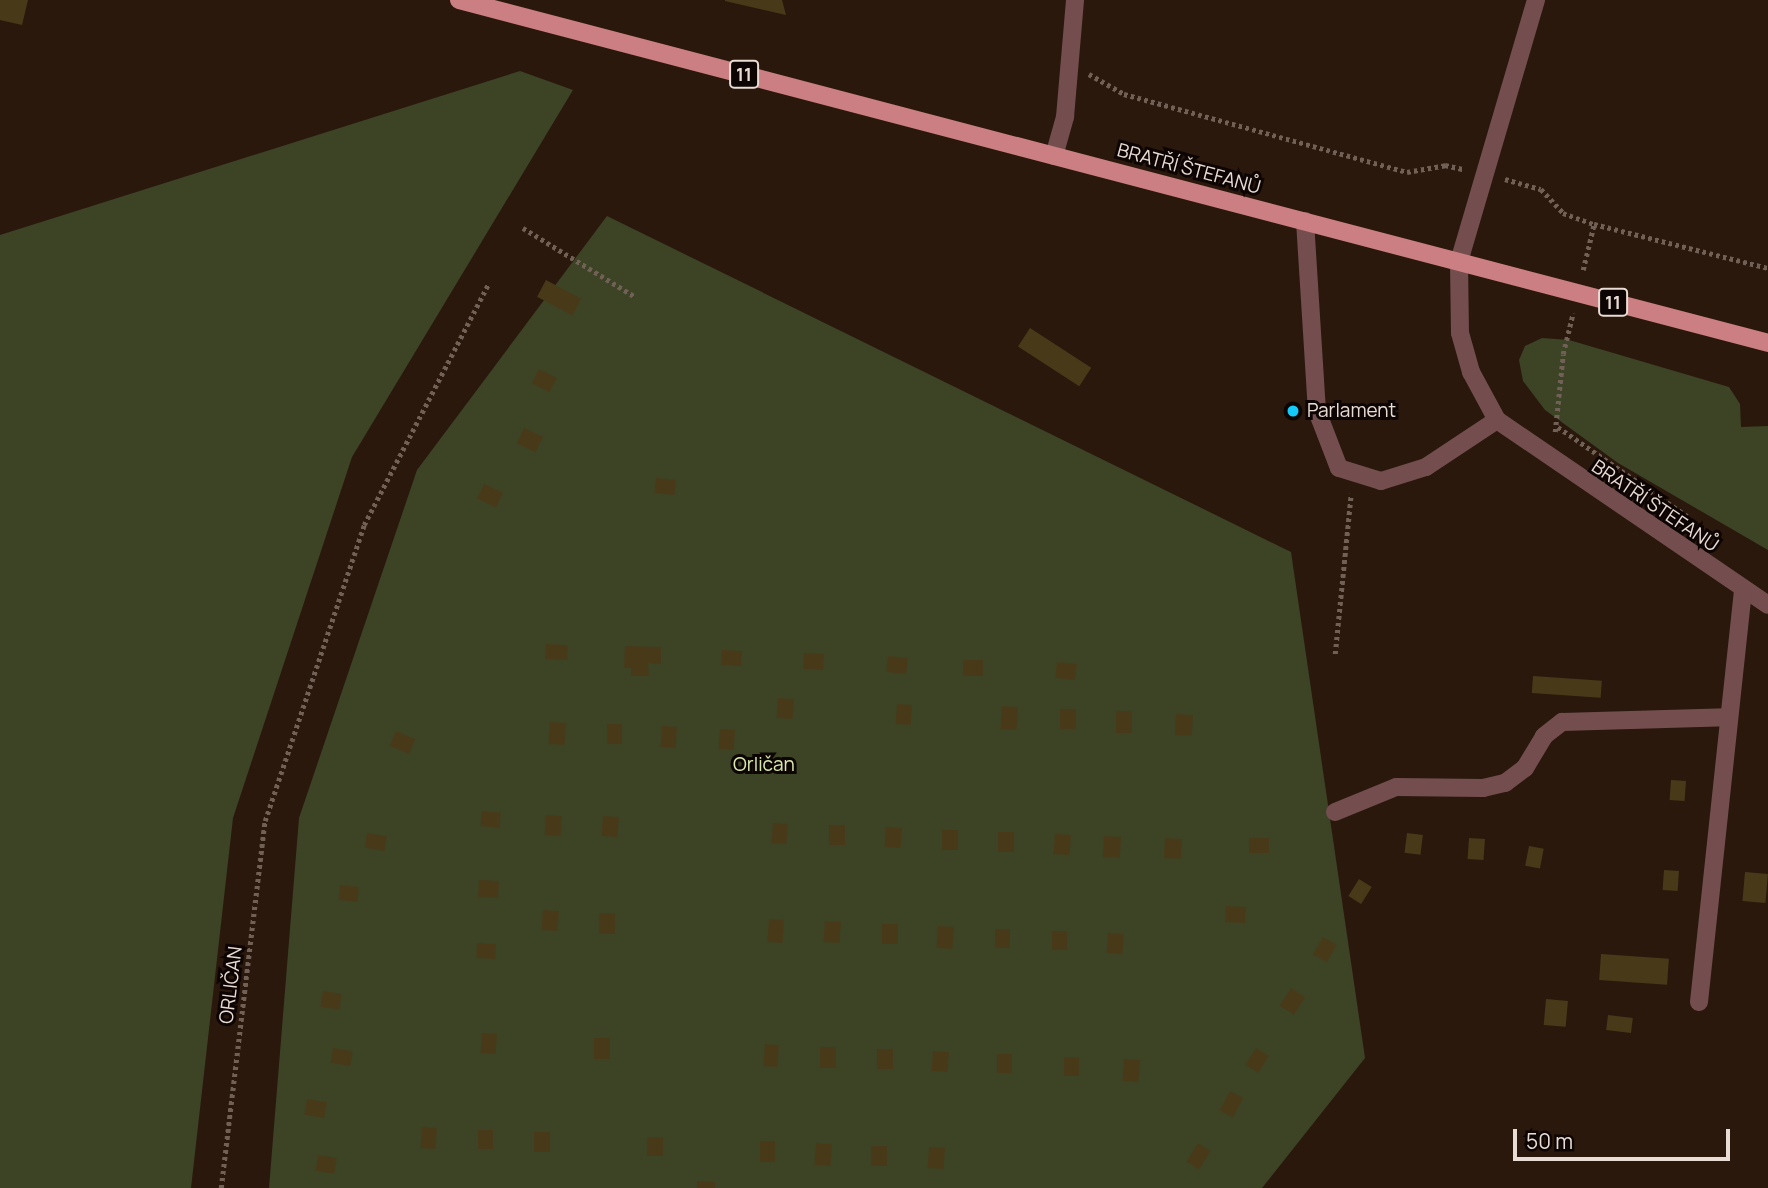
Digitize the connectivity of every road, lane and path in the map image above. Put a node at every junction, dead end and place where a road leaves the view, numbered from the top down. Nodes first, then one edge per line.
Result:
1 (459, 0) edge
2 (1075, 0) edge
3 (1536, 0) edge
4 (1070, 62) junction
5 (1054, 156) junction
6 (1485, 174) junction
7 (1305, 221) junction
8 (1594, 224) junction
9 (523, 228) dead end
10 (1459, 262) junction
11 (1768, 268) edge
12 (488, 285) dead end
13 (1578, 293) junction
14 (634, 296) dead end
15 (1768, 343) edge
16 (1497, 420) junction
17 (1558, 427) junction
18 (1543, 454) junction
19 (1353, 473) junction
20 (1687, 516) dead end
21 (1743, 588) junction
22 (1768, 605) edge
23 (1335, 654) dead end
24 (1726, 717) junction
25 (1335, 812) dead end
26 (1699, 1002) dead end
27 (221, 1188) edge

1 - 5 main road, BRATŘÍ ŠTEFANŮ / 11
2 - 4 street
3 - 6 street
4 - 5 street
4 - 6 path
5 - 7 main road, BRATŘÍ ŠTEFANŮ / 11
6 - 8 path
6 - 10 street
7 - 10 main road, BRATŘÍ ŠTEFANŮ / 11
7 - 19 street
8 - 11 path
8 - 13 path
9 - 14 path
10 - 13 main road, 11
10 - 16 street, BRATŘÍ ŠTEFANŮ
12 - 27 path, ORLIČAN
13 - 15 main road, 11
13 - 17 path
16 - 18 street, BRATŘÍ ŠTEFANŮ
16 - 19 street
17 - 18 path
17 - 20 path
18 - 21 street, BRATŘÍ ŠTEFANŮ
19 - 23 path
21 - 22 street, BRATŘÍ ŠTEFANŮ
21 - 24 street
24 - 25 street
24 - 26 street

